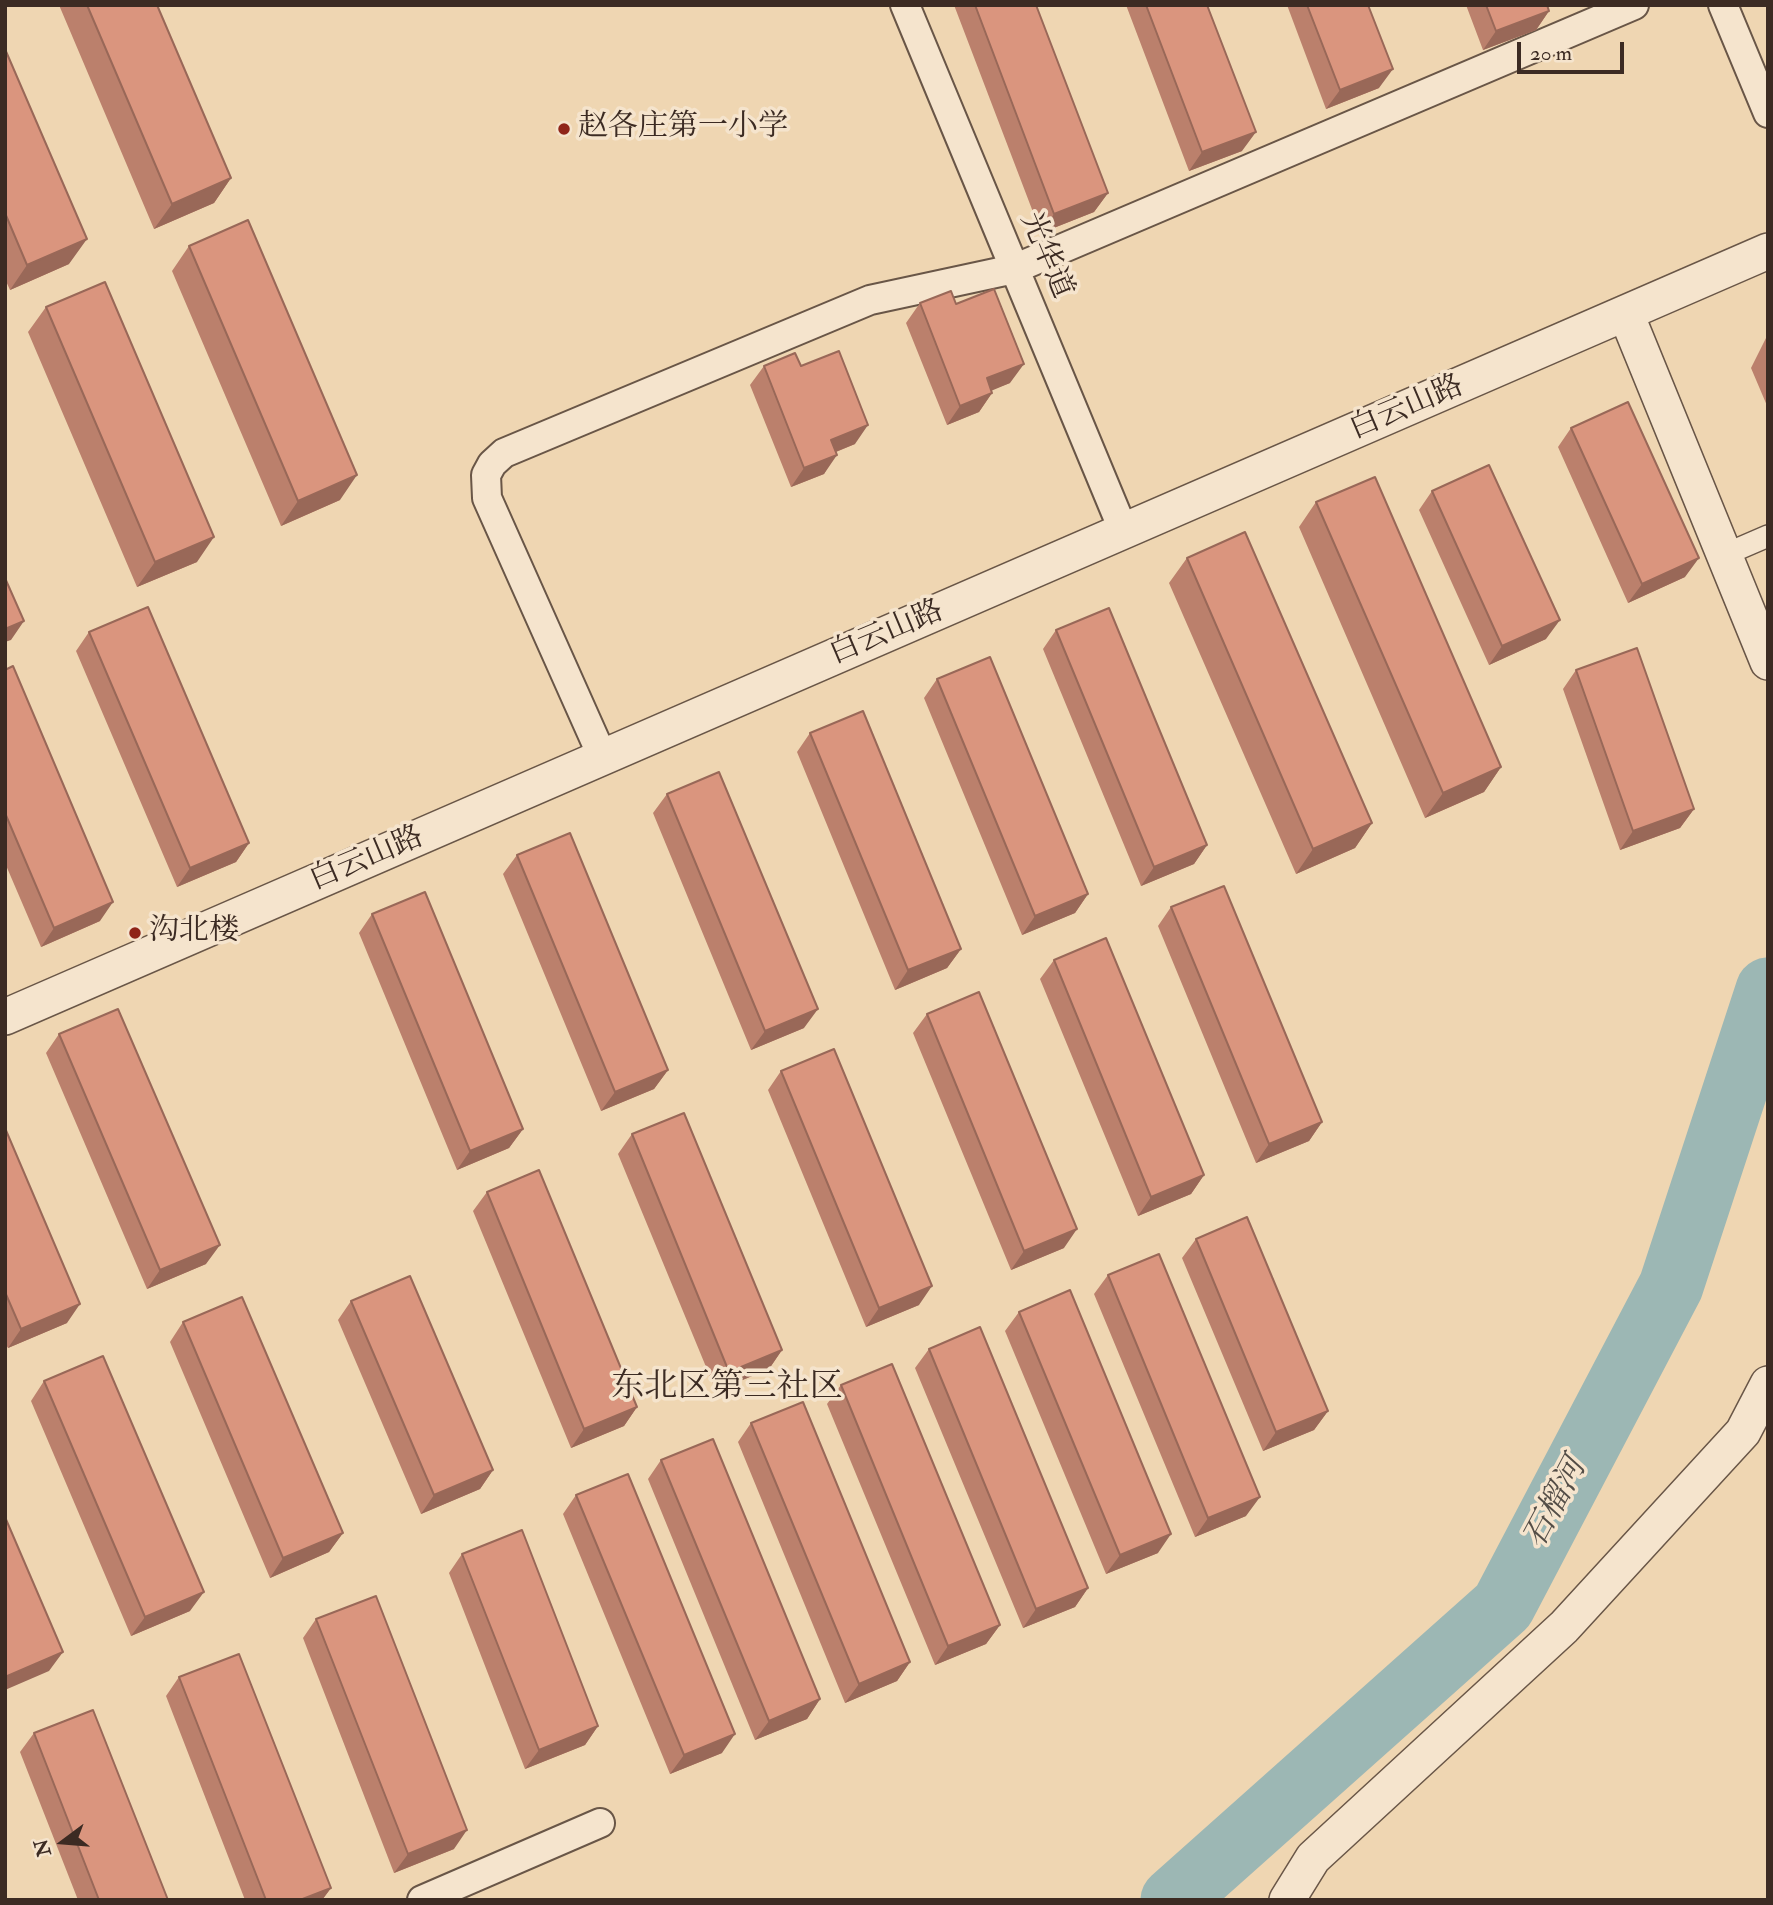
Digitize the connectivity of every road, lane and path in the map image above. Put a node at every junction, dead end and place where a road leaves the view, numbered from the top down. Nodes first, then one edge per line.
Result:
1 (905, 5) edge
2 (1634, 5) edge
3 (1723, 5) edge
4 (1768, 113) edge
5 (1768, 251) edge
6 (1014, 269) junction
7 (1626, 314) junction
8 (1124, 532) junction
9 (1768, 536) edge
10 (1724, 555) junction
11 (1768, 662) edge
12 (603, 758) junction
13 (5, 1017) edge
14 (1768, 1384) edge
15 (600, 1823) dead end
16 (422, 1900) edge
17 (1287, 1900) edge

1 - 6 street, 光华道
2 - 6 street
3 - 4 street
5 - 7 street, 白云山路
6 - 8 street, 光华道
6 - 12 street
7 - 8 street, 白云山路
7 - 10 street
8 - 12 street, 白云山路
9 - 10 street
10 - 11 street
12 - 13 street, 白云山路
14 - 17 street
15 - 16 street

